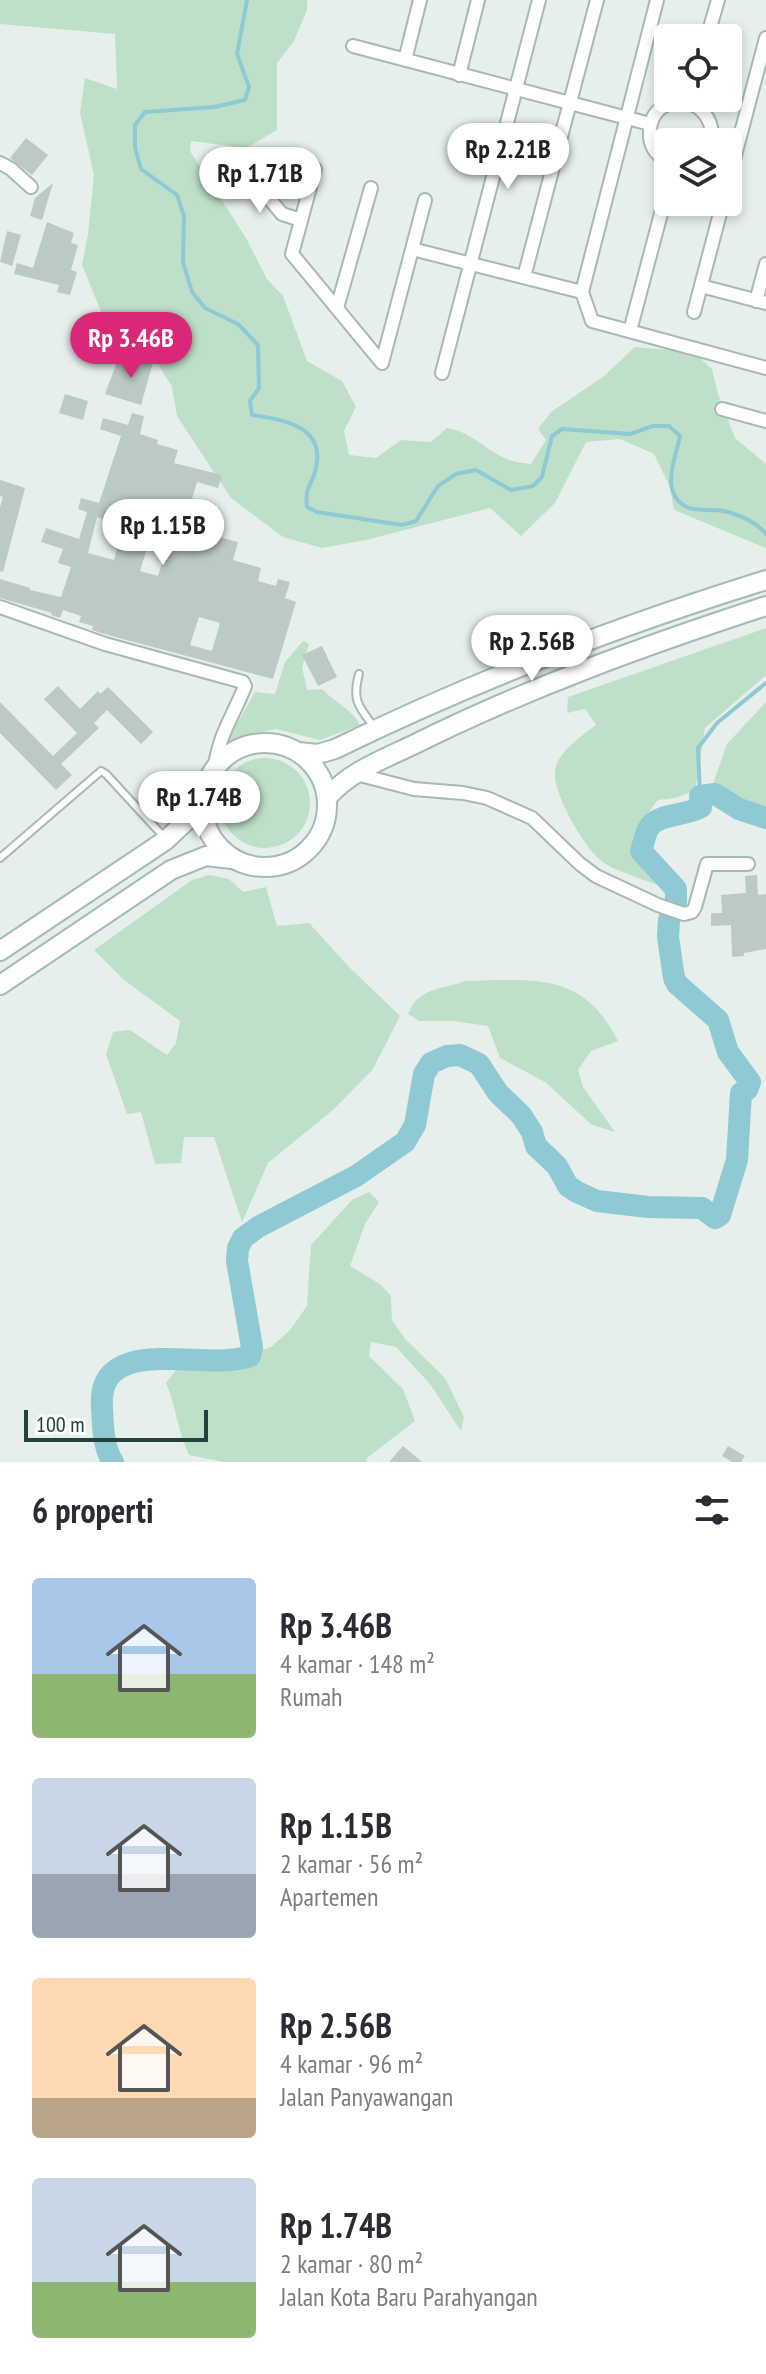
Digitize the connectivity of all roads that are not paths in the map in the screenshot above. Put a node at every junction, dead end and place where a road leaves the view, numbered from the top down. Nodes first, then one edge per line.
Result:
1 (420, 0) edge
2 (478, 0) edge
3 (539, 0) edge
4 (597, 0) edge
5 (657, 0) edge
6 (718, 0) edge
7 (711, 24) edge
8 (766, 38) edge
9 (353, 46) dead end
10 (405, 60) junction
11 (459, 75) junction
12 (516, 89) junction
13 (570, 104) junction
14 (657, 112) edge
15 (627, 119) junction
16 (650, 124) junction
17 (738, 128) edge
18 (654, 150) edge
19 (0, 163) edge
20 (315, 169) dead end
21 (246, 170) dead end
22 (31, 187) dead end
23 (371, 188) dead end
24 (425, 200) dead end
25 (660, 216) edge
26 (719, 216) edge
27 (301, 220) junction
28 (412, 249) junction
29 (471, 264) junction
30 (766, 264) edge
31 (524, 277) junction
32 (701, 286) junction
33 (582, 292) junction
34 (761, 302) edge
35 (337, 308) junction
36 (694, 312) dead end
37 (630, 331) junction
38 (766, 368) edge
39 (442, 373) dead end
40 (722, 409) dead end
41 (766, 421) edge
42 (766, 580) edge
43 (766, 606) edge
44 (0, 607) edge
45 (359, 674) dead end
46 (376, 730) junction
47 (298, 752) junction
48 (214, 769) junction
49 (356, 774) junction
50 (327, 798) junction
51 (203, 805) junction
52 (166, 840) junction
53 (0, 858) edge
54 (235, 859) junction
55 (748, 864) dead end
56 (0, 951) edge
57 (0, 985) edge

1 - 10 street
2 - 11 street
3 - 12 street
4 - 13 street
5 - 15 street
6 - 7 street
8 - 17 street
9 - 10 street
10 - 11 street
11 - 12 street
12 - 13 street
12 - 29 street
13 - 15 street
13 - 31 street
14 - 16 street
15 - 16 street
15 - 33 street
16 - 18 street
19 - 22 street
20 - 27 street
21 - 27 street
23 - 35 street
24 - 28 street
25 - 37 street
26 - 32 street
27 - 35 street
28 - 29 street
28 - 35 street
29 - 31 street
29 - 39 street
30 - 34 street
31 - 33 street
32 - 34 street
32 - 36 street
33 - 37 street
37 - 38 street
40 - 41 street
42 - 46 main road
43 - 49 main road
44 - 48 street
45 - 46 lane
46 - 47 main road
47 - 48 main road
47 - 50 main road
48 - 51 main road
49 - 50 main road
49 - 55 street
50 - 54 main road
51 - 52 main road
51 - 54 main road
52 - 53 lane
52 - 56 main road
54 - 57 main road

